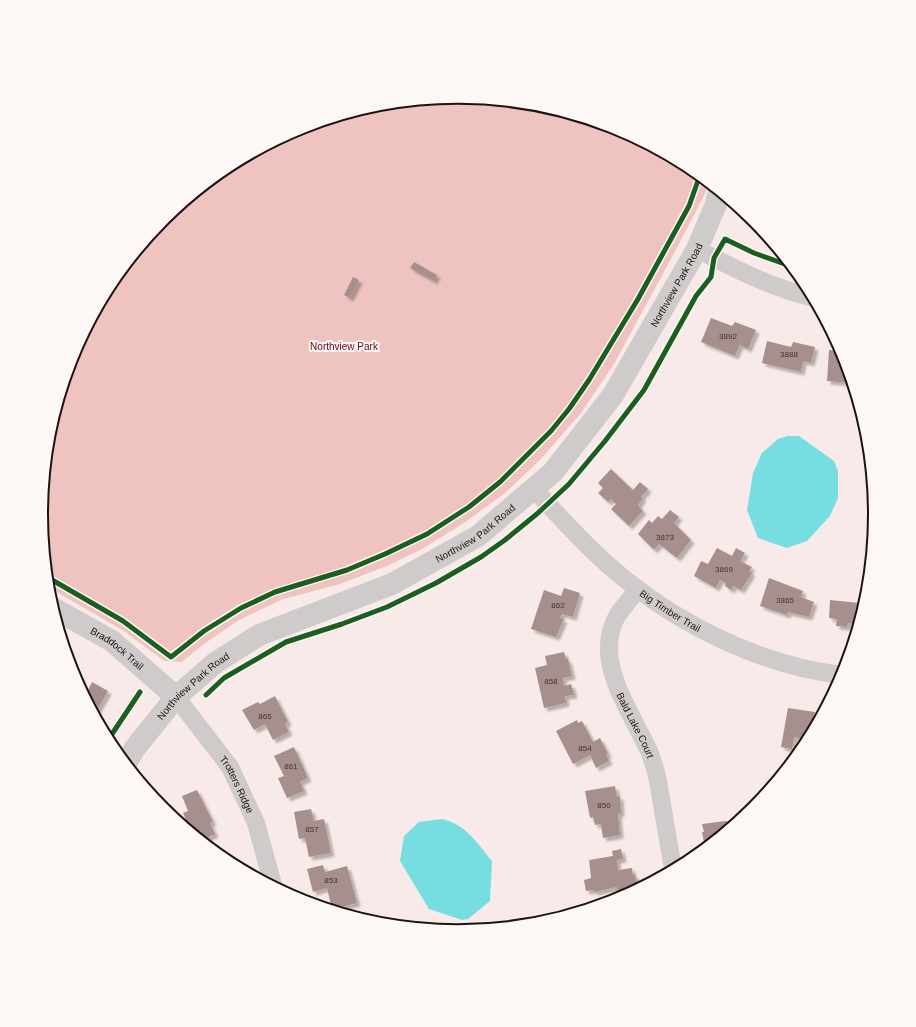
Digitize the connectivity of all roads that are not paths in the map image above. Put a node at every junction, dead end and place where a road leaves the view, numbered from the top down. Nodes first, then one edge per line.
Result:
1 (718, 196) edge
2 (696, 249) junction
3 (805, 295) edge
4 (533, 488) junction
5 (638, 589) junction
6 (60, 612) edge
7 (835, 674) edge
8 (176, 697) junction
9 (129, 758) edge
10 (672, 863) edge
11 (271, 878) edge

1 - 2 street, Northview Park Road
2 - 3 street
2 - 4 street, Northview Park Road
4 - 5 street, Big Timber Trail
4 - 8 street, Northview Park Road
5 - 7 street, Big Timber Trail
5 - 10 street, Bald Lake Court
6 - 8 street, Braddock Trail
8 - 9 street, Northview Park Road
8 - 11 street, Trotters Ridge

